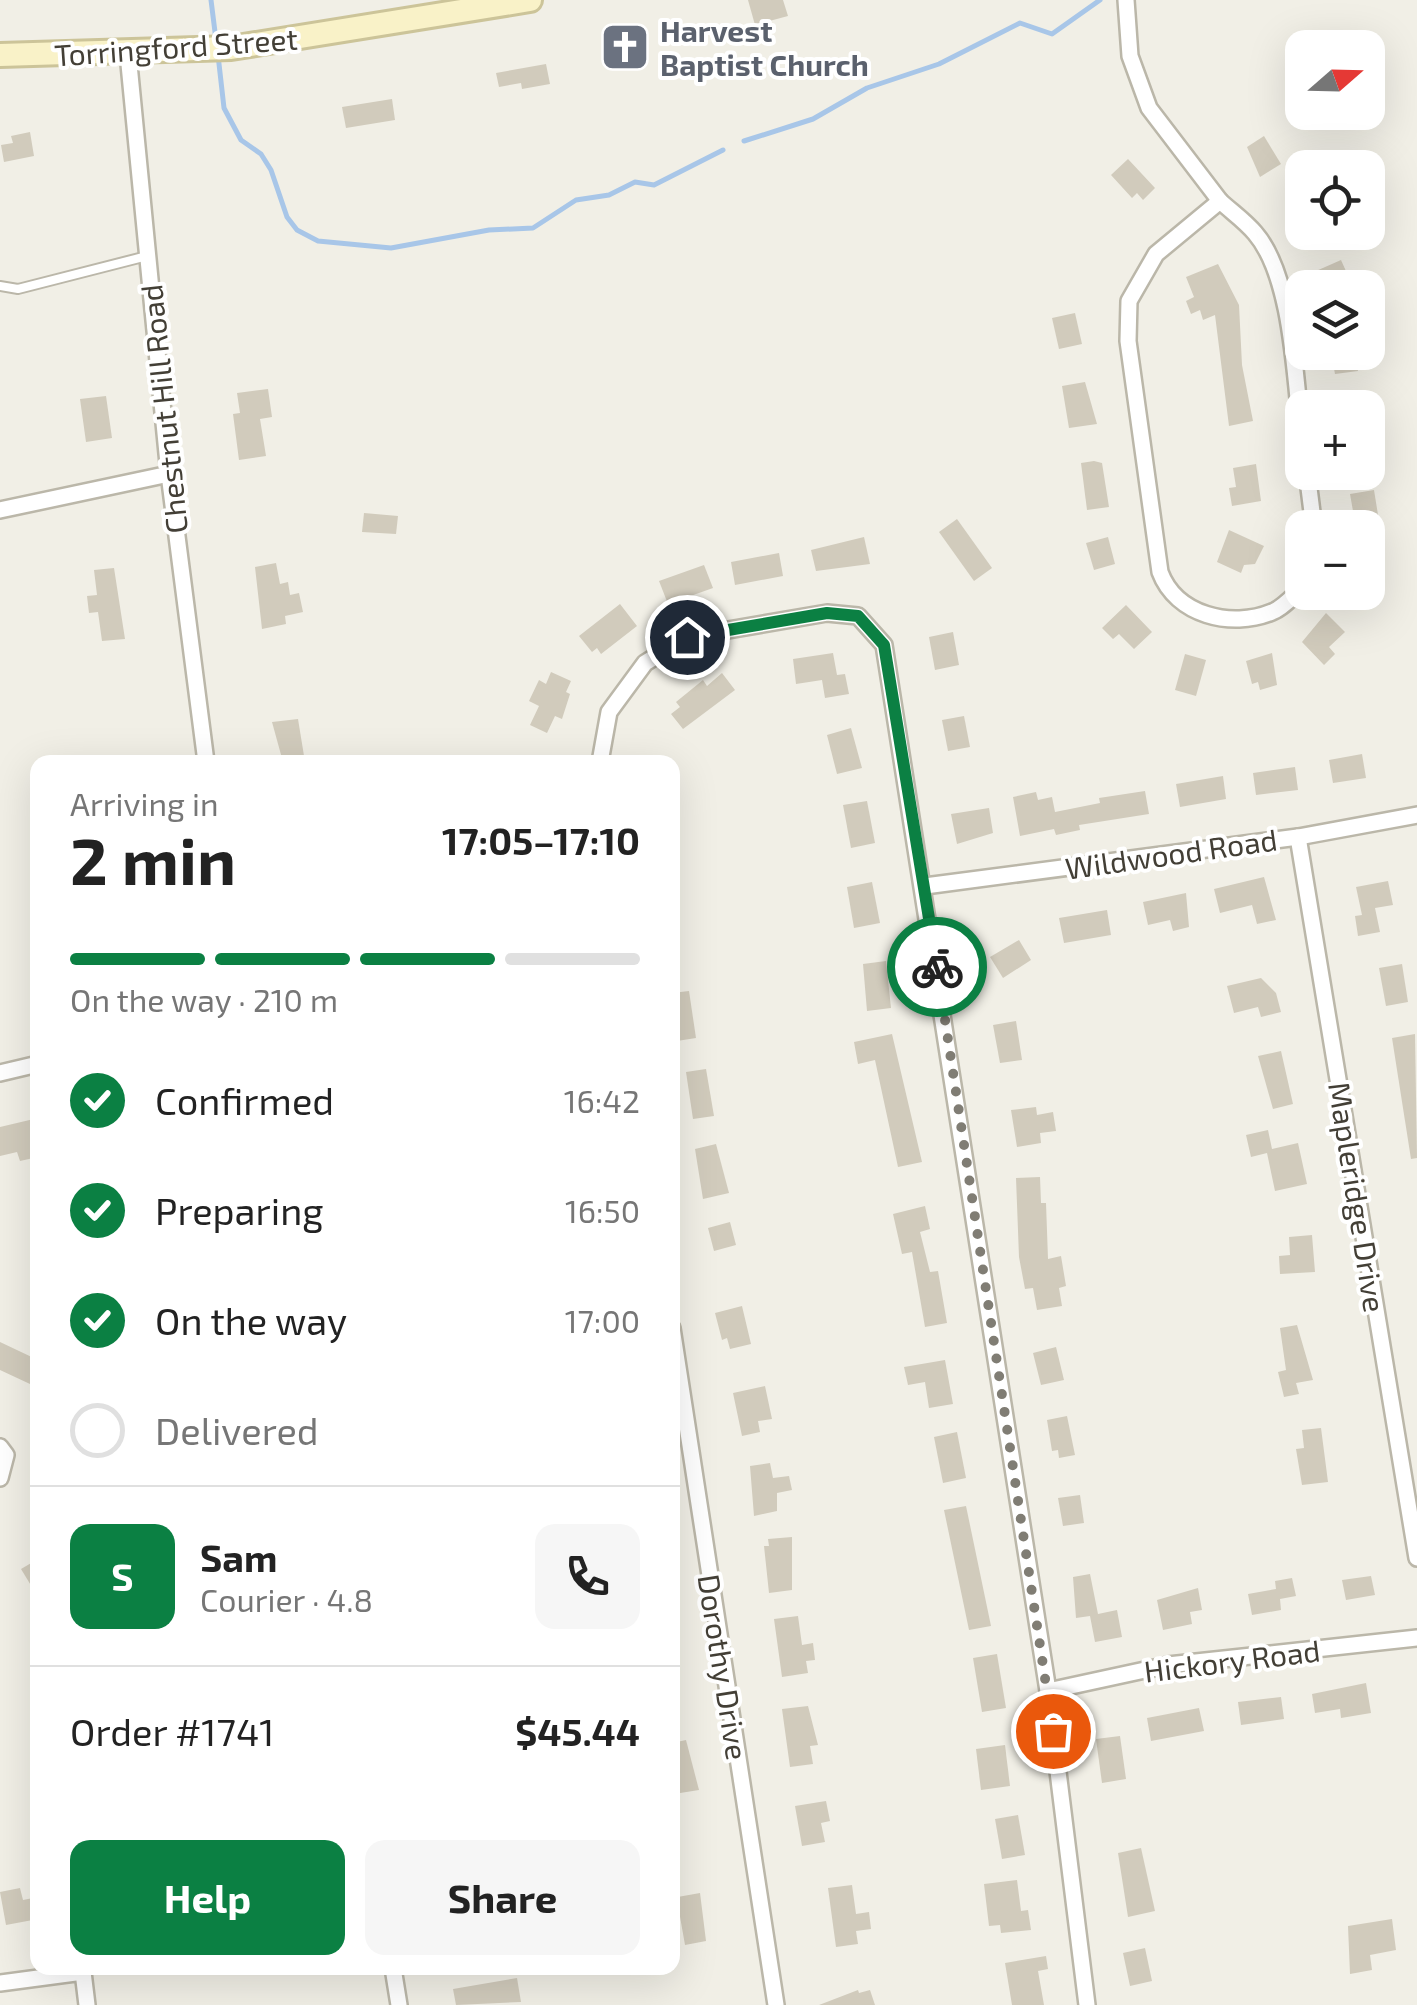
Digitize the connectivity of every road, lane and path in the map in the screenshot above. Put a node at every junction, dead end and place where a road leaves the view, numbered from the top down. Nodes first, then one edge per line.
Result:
1 (530, 0) edge
2 (1126, 0) edge
3 (0, 54) edge
4 (128, 54) junction
5 (1220, 201) junction
6 (147, 256) junction
7 (0, 286) edge
8 (1296, 390) edge
9 (168, 474) junction
10 (0, 510) edge
11 (1285, 603) edge
12 (205, 755) edge
13 (601, 755) edge
14 (1417, 815) edge
15 (1298, 836) junction
16 (924, 886) junction
17 (30, 1066) edge
18 (0, 1072) edge
19 (680, 1380) edge
20 (0, 1447) edge
21 (0, 1478) edge
22 (1417, 1558) edge
23 (1417, 1638) edge
24 (1048, 1692) junction
25 (60, 1975) edge
26 (83, 1975) edge
27 (394, 1975) edge
28 (0, 1983) edge
29 (87, 2005) edge
30 (399, 2005) edge
31 (776, 2005) edge
32 (1087, 2005) edge

1 - 4 main road, Torringford Street
2 - 5 street
3 - 4 main road, Torringford Street
4 - 6 street, Chestnut Hill Road
5 - 8 street
5 - 11 street
6 - 7 lane
6 - 9 street, Chestnut Hill Road
9 - 10 street
9 - 12 street, Chestnut Hill Road
13 - 16 street
14 - 15 street, Wildwood Road
15 - 16 street, Wildwood Road
15 - 22 street, Mapleridge Drive
16 - 24 street
17 - 18 street
19 - 31 street, Dorothy Drive
20 - 21 street
23 - 24 street, Hickory Road
24 - 32 street
25 - 28 street
26 - 29 street
27 - 30 street

